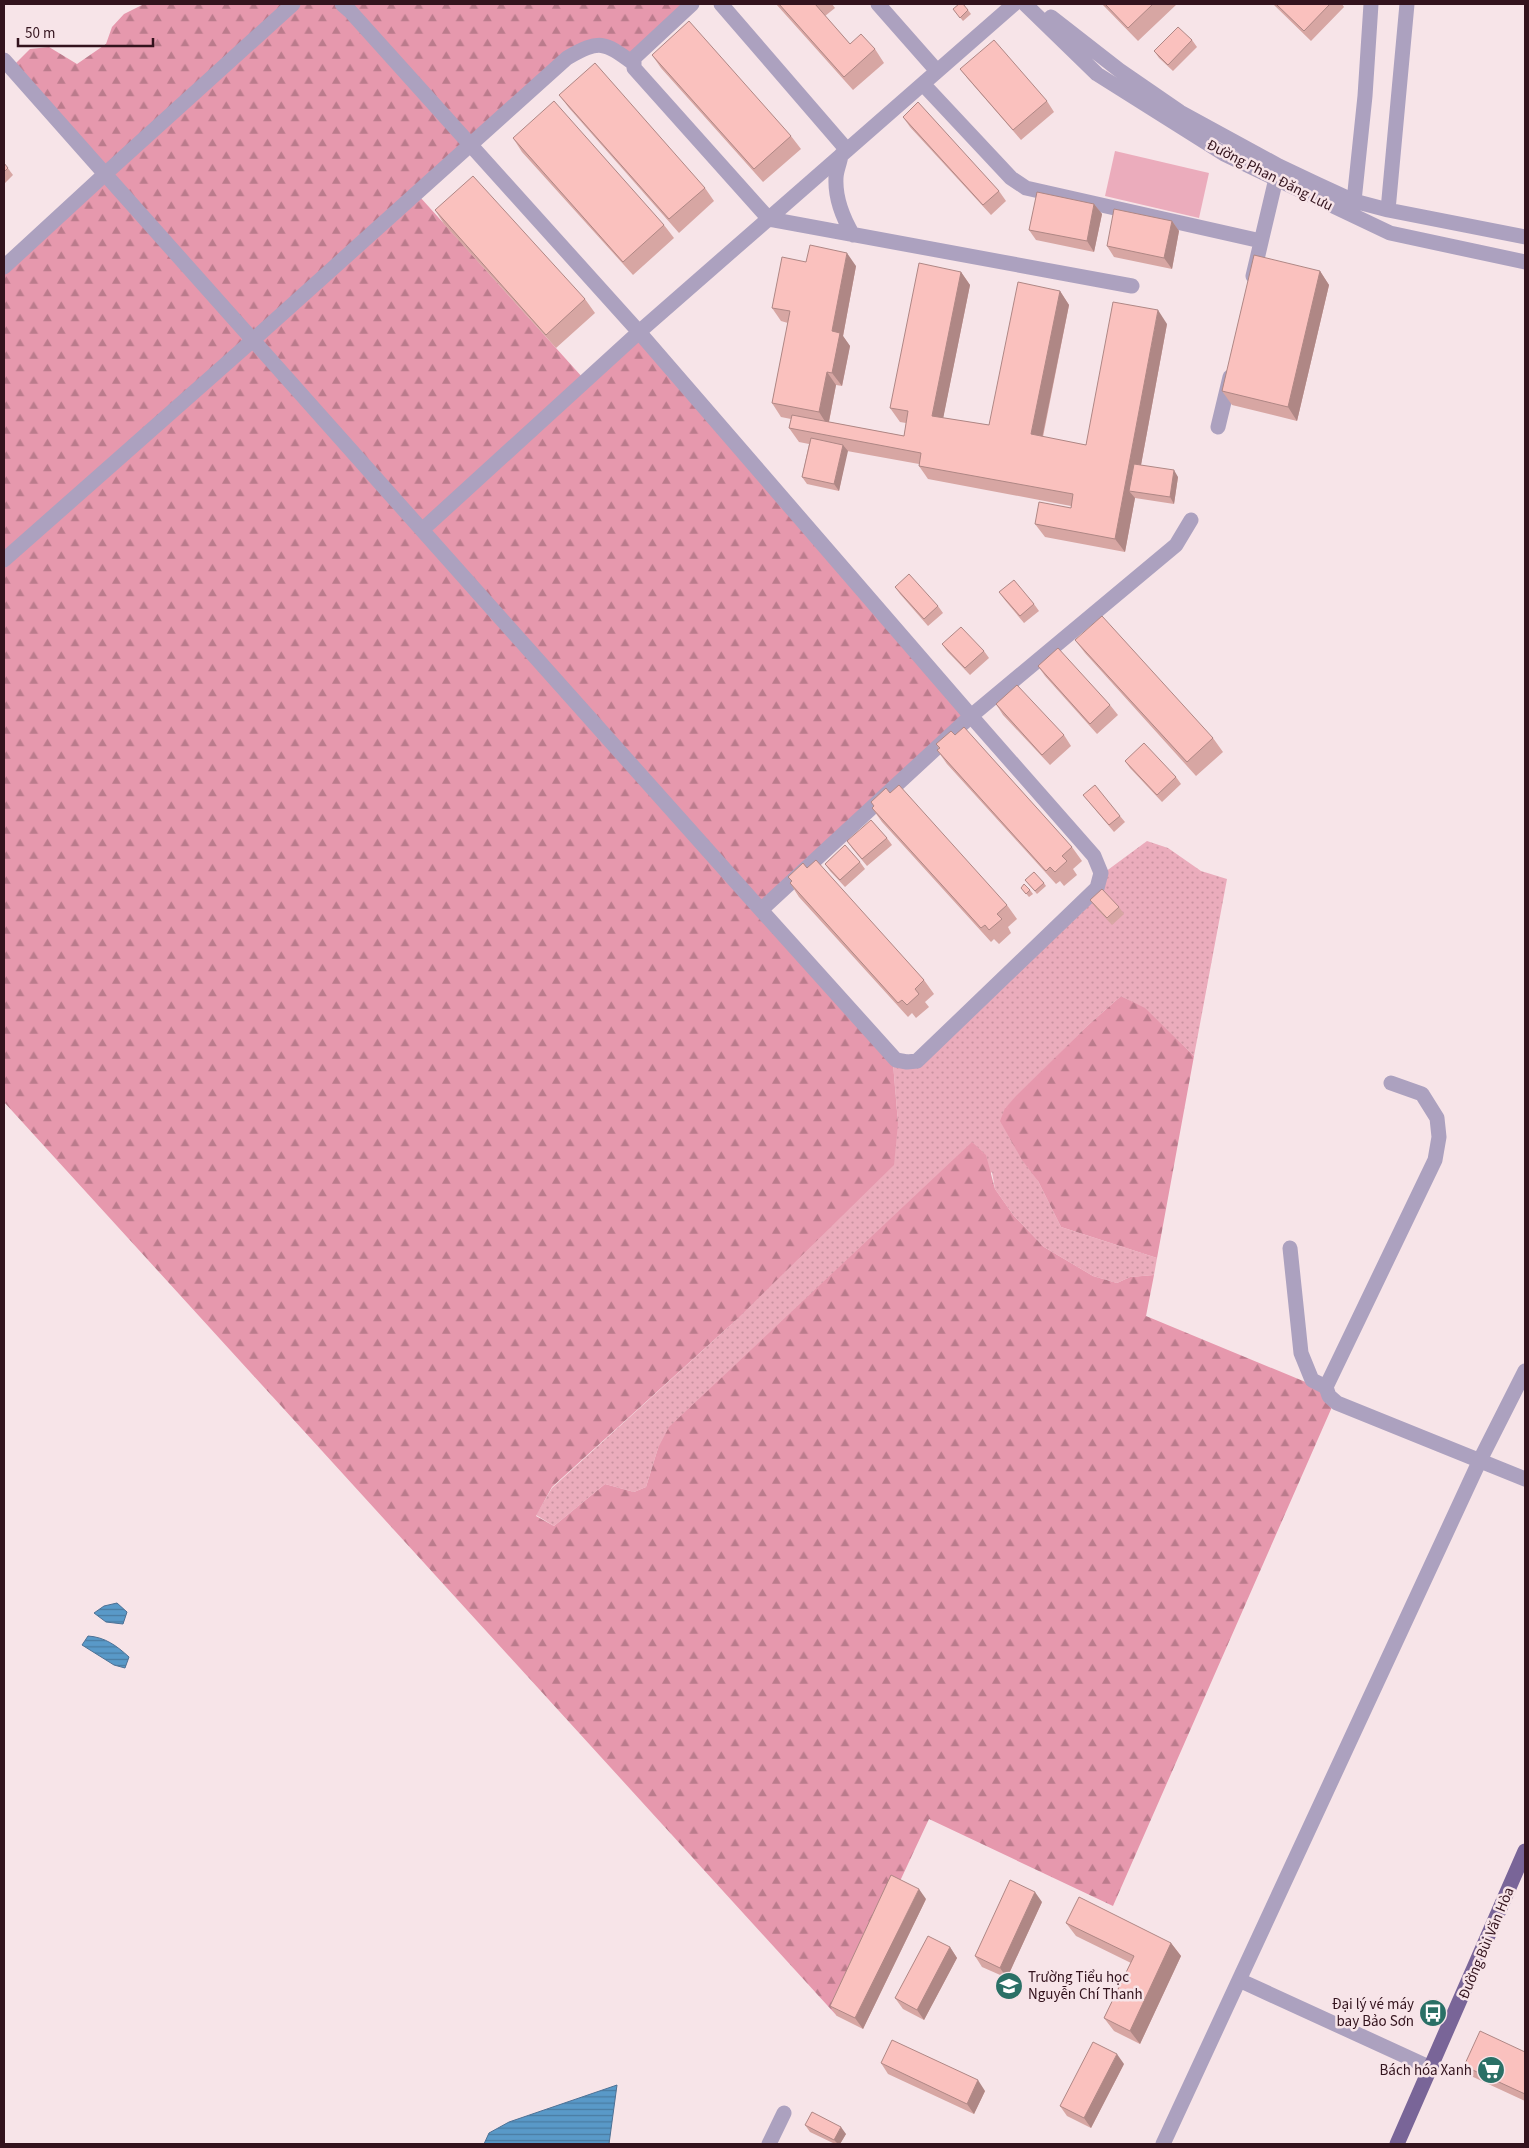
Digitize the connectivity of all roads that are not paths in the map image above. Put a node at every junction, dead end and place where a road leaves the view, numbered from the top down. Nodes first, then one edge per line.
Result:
1 (293, 4) edge
2 (342, 4) edge
3 (692, 4) edge
4 (721, 4) edge
5 (878, 4) edge
6 (1014, 4) edge
7 (1025, 4) edge
8 (1036, 4) edge
9 (1372, 4) edge
10 (1407, 4) edge
11 (4, 60) edge
12 (633, 63) junction
13 (937, 71) junction
14 (923, 84) junction
15 (471, 145) junction
16 (844, 152) junction
17 (1277, 172) junction
18 (105, 174) junction
19 (1315, 190) junction
20 (1354, 201) junction
21 (1388, 210) junction
22 (769, 219) junction
23 (852, 234) junction
24 (1525, 236) edge
25 (1261, 241) junction
26 (1525, 262) edge
27 (4, 267) edge
28 (1132, 286) dead end
29 (1251, 287) edge
30 (639, 332) junction
31 (253, 340) junction
32 (1234, 362) edge
33 (1218, 427) dead end
34 (1191, 520) dead end
35 (422, 530) junction
36 (4, 560) edge
37 (971, 716) junction
38 (761, 910) junction
39 (1391, 1083) dead end
40 (1290, 1248) dead end
41 (1525, 1371) edge
42 (1326, 1387) junction
43 (1480, 1460) junction
44 (1525, 1479) edge
45 (1525, 1851) edge
46 (1239, 1980) junction
47 (1431, 2068) junction
48 (784, 2113) dead end
49 (769, 2144) edge
50 (1163, 2144) edge
51 (1397, 2144) edge

1 - 18 street
2 - 15 street
3 - 12 street
4 - 16 street
5 - 13 street
6 - 13 street
7 - 17 street, Đường Phan Đăng Lưu
8 - 17 street, Đường Phan Đăng Lưu
9 - 20 street
10 - 21 street
11 - 18 street
12 - 15 street
12 - 22 street
13 - 14 street
14 - 16 street
14 - 25 street
15 - 30 street
15 - 31 street
16 - 22 street
16 - 23 street
17 - 19 street, Đường Phan Đăng Lưu
17 - 25 street
18 - 27 street
18 - 31 street
19 - 20 street, Đường Phan Đăng Lưu
19 - 26 street, Đường Phan Đăng Lưu
20 - 21 street, Đường Phan Đăng Lưu
21 - 24 street, Đường Phan Đăng Lưu
22 - 23 street
22 - 30 street
23 - 28 street
25 - 29 street
30 - 35 street
30 - 37 street
31 - 35 street
31 - 36 street
32 - 33 street
34 - 37 street
35 - 38 street
37 - 38 street
37 - 38 street
39 - 42 street
40 - 42 street
41 - 43 street
42 - 43 street
43 - 44 street
43 - 46 street
45 - 47 main road, Đường Bùi Văn Hòa
46 - 47 street
46 - 50 street
47 - 51 main road, Đường Bùi Văn Hòa
48 - 49 street

